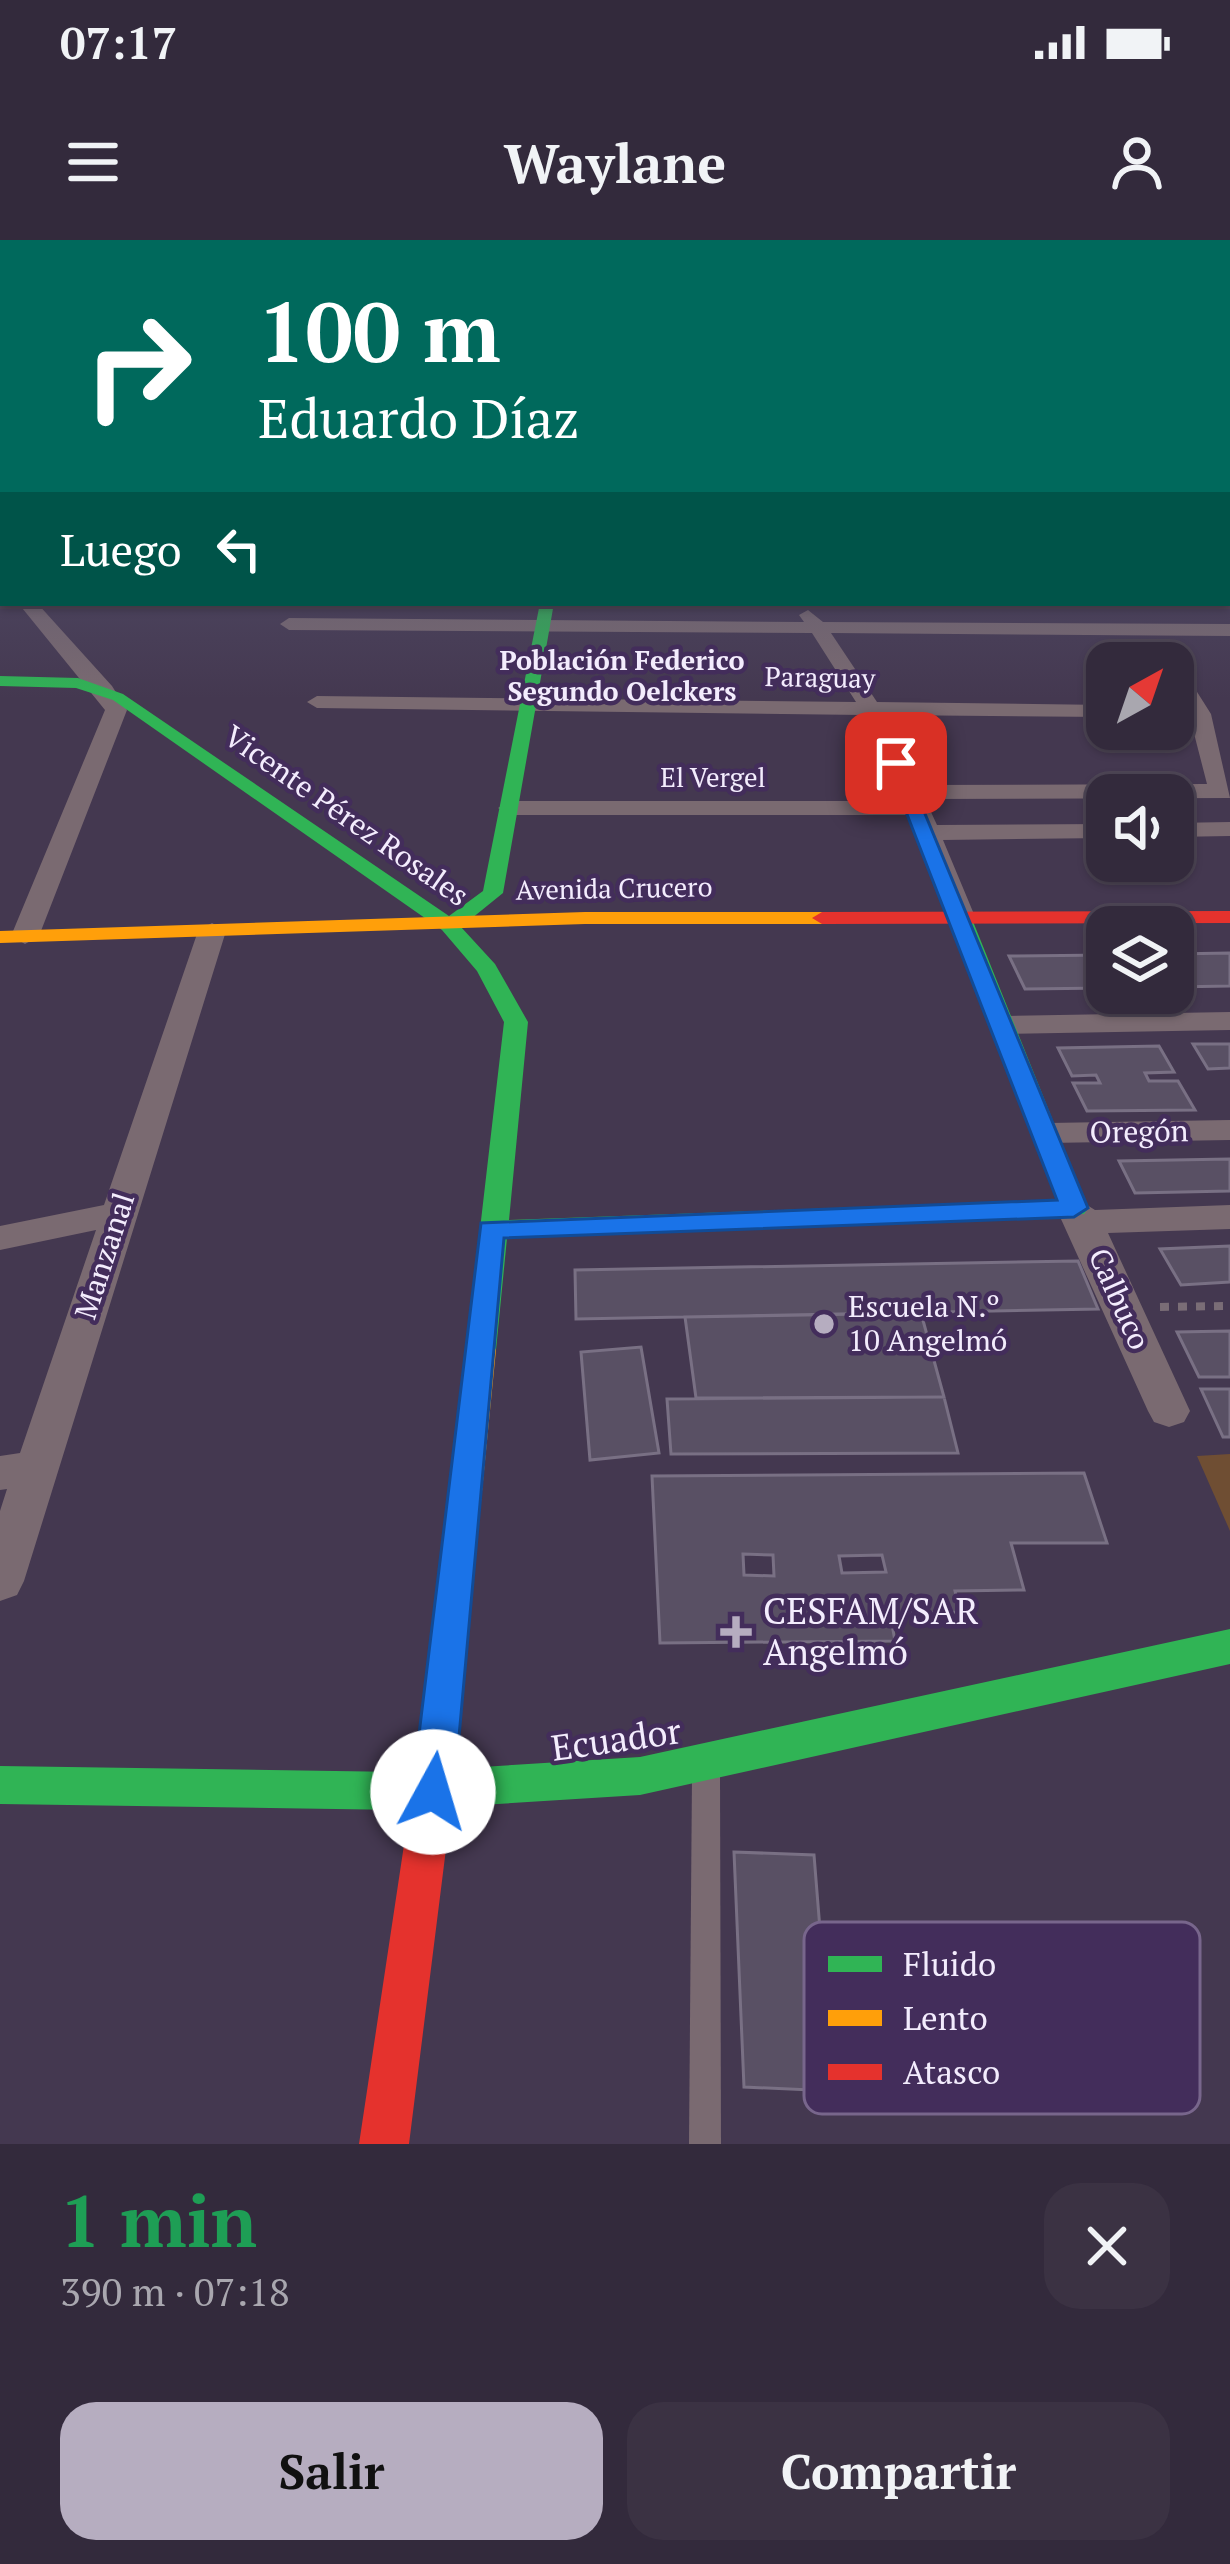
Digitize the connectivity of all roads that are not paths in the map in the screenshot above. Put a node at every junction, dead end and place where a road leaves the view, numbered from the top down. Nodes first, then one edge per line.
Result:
1 (30, 606) edge
2 (801, 606) edge
3 (1136, 606) edge
4 (545, 615) edge
5 (289, 624) dead end
6 (818, 627) junction
7 (319, 629) dead end
8 (1149, 629) junction
9 (1230, 630) edge
10 (1157, 642) edge
11 (0, 680) edge
12 (105, 690) junction
13 (317, 702) dead end
14 (530, 703) junction
15 (1194, 704) edge
16 (866, 705) junction
17 (1086, 710) edge
18 (1194, 714) edge
19 (1200, 714) junction
20 (1230, 717) edge
21 (1225, 791) edge
22 (914, 800) junction
23 (510, 808) junction
24 (1230, 829) edge
25 (1194, 830) edge
26 (1086, 831) edge
27 (928, 833) junction
28 (1230, 917) edge
29 (962, 919) junction
30 (449, 926) junction
31 (212, 931) junction
32 (13, 936) edge
33 (1230, 1021) edge
34 (1005, 1025) junction
35 (1230, 1130) edge
36 (1048, 1133) junction
37 (118, 1214) junction
38 (1079, 1215) junction
39 (1230, 1216) edge
40 (491, 1230) junction
41 (0, 1238) edge
42 (1169, 1412) dead end
43 (19, 1470) edge
44 (0, 1581) edge
45 (1225, 1647) edge
46 (706, 1762) junction
47 (0, 1785) edge
48 (433, 1792) junction
49 (384, 2144) edge
50 (705, 2144) edge

1 - 12 street, Vicente Pérez Rosales
2 - 6 street, Calbuco
3 - 8 street
4 - 5 street
4 - 6 street
4 - 7 street
4 - 14 main road
6 - 8 street
6 - 16 street, Calbuco
8 - 9 street
8 - 10 street
11 - 12 main road
12 - 30 main road, Vicente Pérez Rosales
12 - 32 street
13 - 14 street, Paraguay
14 - 16 street, Paraguay
14 - 23 main road
15 - 19 street
16 - 17 street, Paraguay
16 - 22 street, Calbuco
18 - 19 street
19 - 20 street
19 - 21 street
21 - 22 street, El Vergel
22 - 23 street, El Vergel
22 - 27 street, Calbuco
23 - 30 main road
24 - 25 street
26 - 27 street
27 - 29 street, Calbuco
28 - 29 main road, Avenida Crucero
29 - 30 main road, Avenida Crucero
29 - 34 main road, Calbuco
30 - 31 main road, Avenida Crucero
30 - 40 main road, Vicente Pérez Rosales
31 - 32 main road, Avenida Crucero
31 - 37 street, Manzanal
33 - 34 street
34 - 36 main road, Calbuco
35 - 36 street, Oregón
36 - 38 main road, Calbuco
37 - 41 street
37 - 43 street, Manzanal
38 - 39 street
38 - 40 main road
38 - 42 street, Calbuco
40 - 48 main road, Vicente Pérez Rosales
43 - 44 street, Manzanal
45 - 46 main road, Ecuador
46 - 48 main road, Ecuador
46 - 50 lane
47 - 48 main road, Ecuador
48 - 49 main road, Vicente Pérez Rosales

